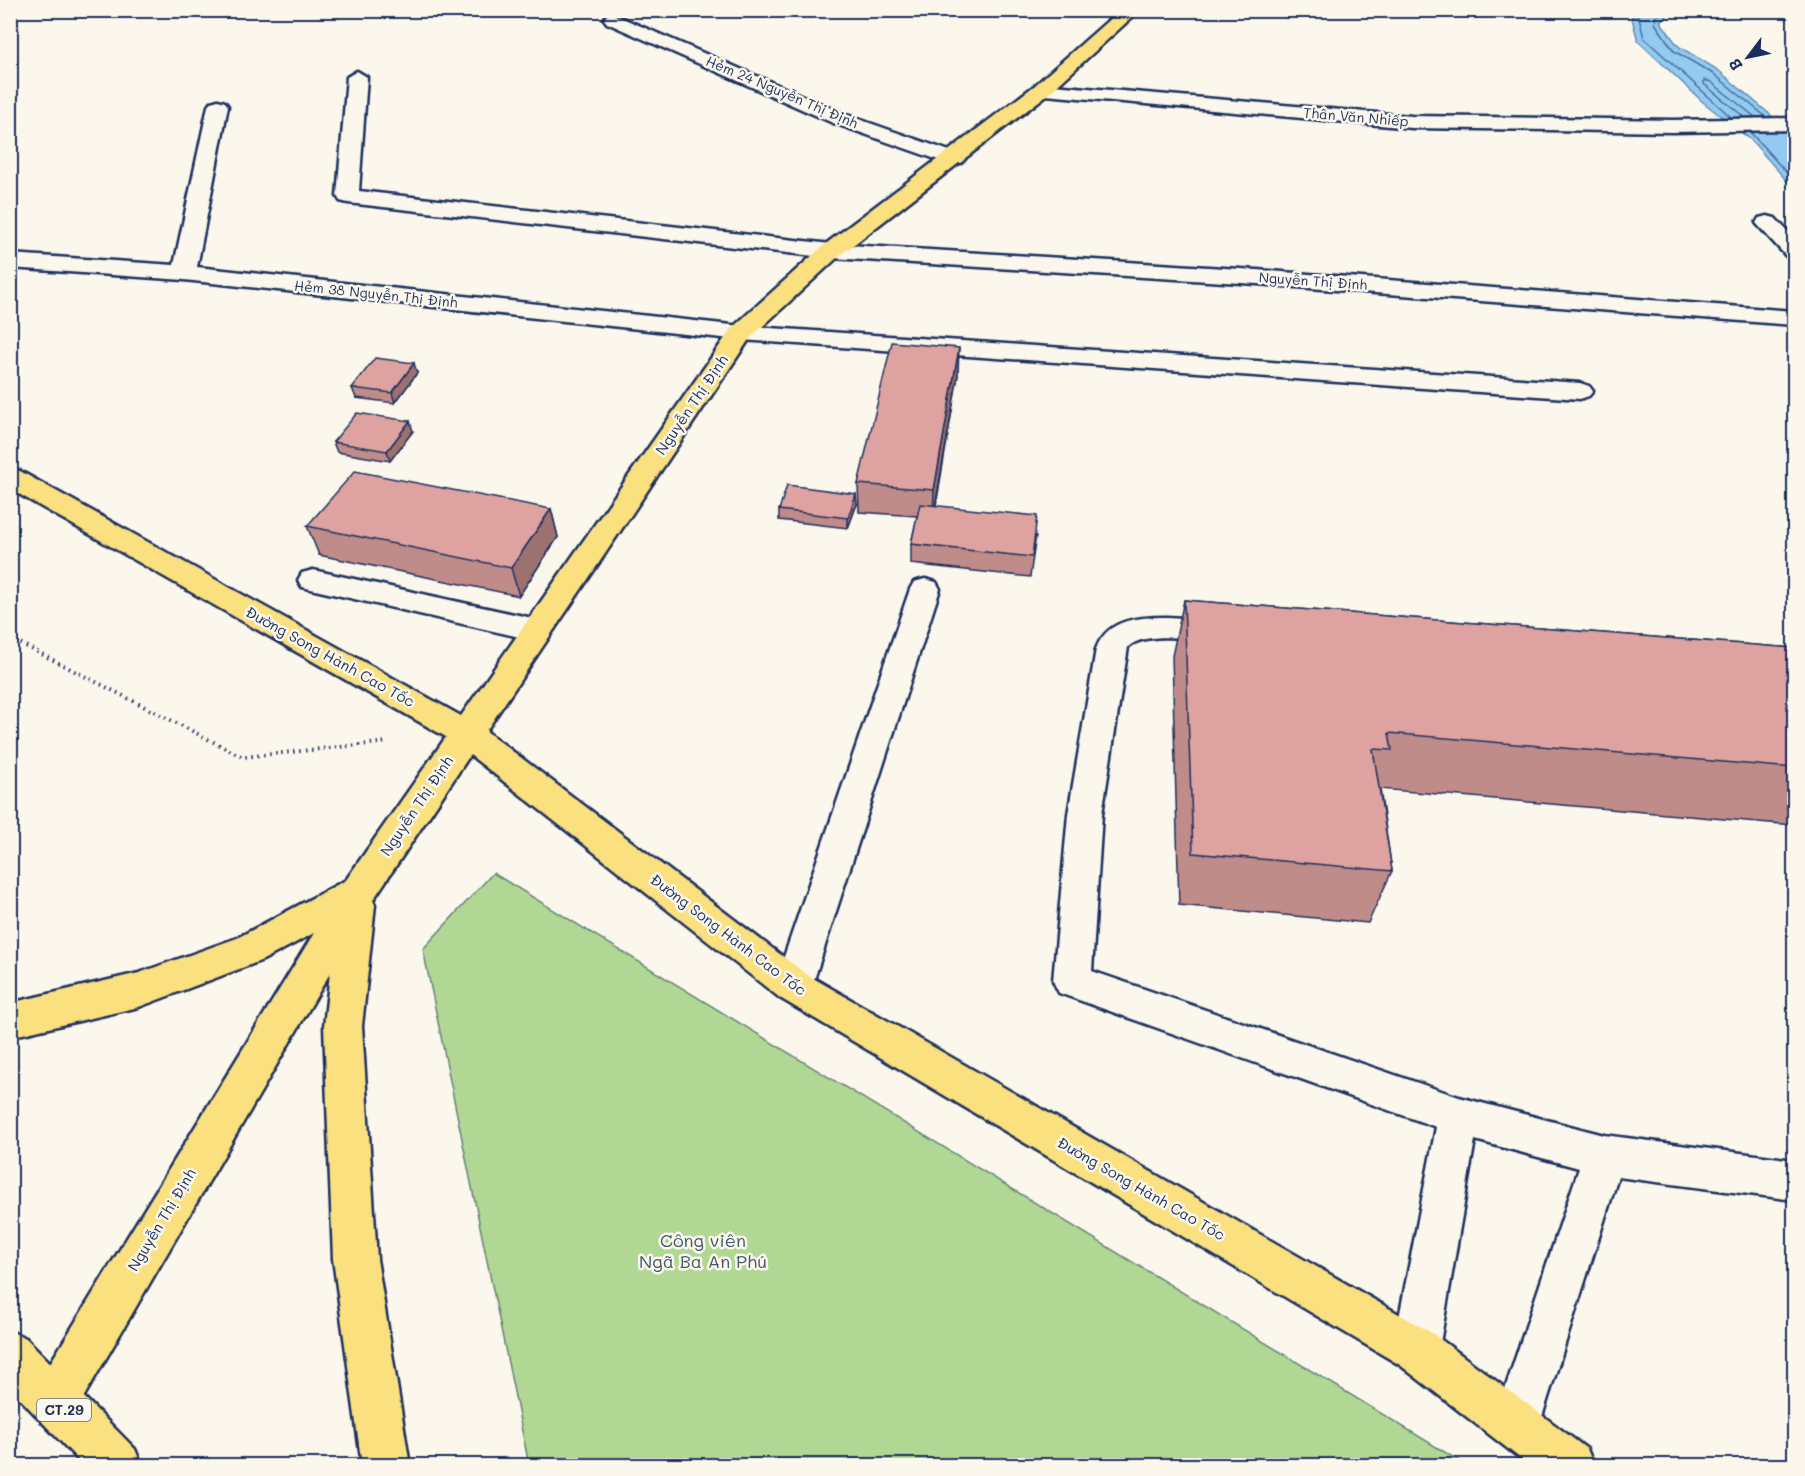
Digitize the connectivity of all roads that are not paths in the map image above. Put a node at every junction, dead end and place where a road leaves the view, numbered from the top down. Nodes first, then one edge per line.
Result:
1 (1131, 10) edge
2 (613, 19) dead end
3 (357, 77) dead end
4 (1041, 90) junction
5 (218, 106) dead end
6 (1794, 124) edge
7 (954, 159) junction
8 (1767, 223) dead end
9 (831, 251) junction
10 (1794, 251) edge
11 (10, 261) edge
12 (184, 273) junction
13 (1794, 318) edge
14 (741, 333) junction
15 (1580, 391) dead end
16 (10, 477) edge
17 (313, 580) dead end
18 (925, 589) dead end
19 (537, 630) junction
20 (1254, 634) edge
21 (467, 734) junction
22 (359, 891) junction
23 (793, 986) junction
24 (10, 1020) edge
25 (1459, 1116) junction
26 (1604, 1155) junction
27 (1794, 1180) edge
28 (1416, 1349) junction
29 (10, 1354) edge
30 (55, 1400) junction
31 (1517, 1425) junction
32 (118, 1466) edge
33 (386, 1466) edge
34 (1570, 1466) edge

1 - 4 main road, Nguyễn Thị Định
2 - 7 street, Hẻm 24 Nguyễn Thị Định
3 - 9 street
4 - 6 street, Thân Văn Nhiếp
4 - 7 main road, Nguyễn Thị Định
5 - 12 street
7 - 9 main road, Nguyễn Thị Định
8 - 10 street
9 - 13 street, Nguyễn Thị Định
9 - 14 main road, Nguyễn Thị Định
11 - 12 street, Hẻm 38 Nguyễn Thị Định
12 - 14 street, Hẻm 38 Nguyễn Thị Định
14 - 15 street, Hẻm 38 Nguyễn Thị Định
14 - 19 main road, Nguyễn Thị Định
16 - 21 main road, Đường Song Hành Cao Tốc
17 - 19 street
18 - 23 street
19 - 21 main road, Nguyễn Thị Định
20 - 25 street
21 - 22 main road, Nguyễn Thị Định
21 - 23 main road, Đường Song Hành Cao Tốc
22 - 24 main road
22 - 30 main road, Nguyễn Thị Định
22 - 33 main road
23 - 28 main road, Đường Song Hành Cao Tốc
25 - 26 street
25 - 28 street
26 - 27 street
26 - 31 street
28 - 31 main road, Đường Song Hành Cao Tốc
29 - 30 main road, CT.29
30 - 32 main road, CT.29
31 - 34 main road, Đường Song Hành Cao Tốc

